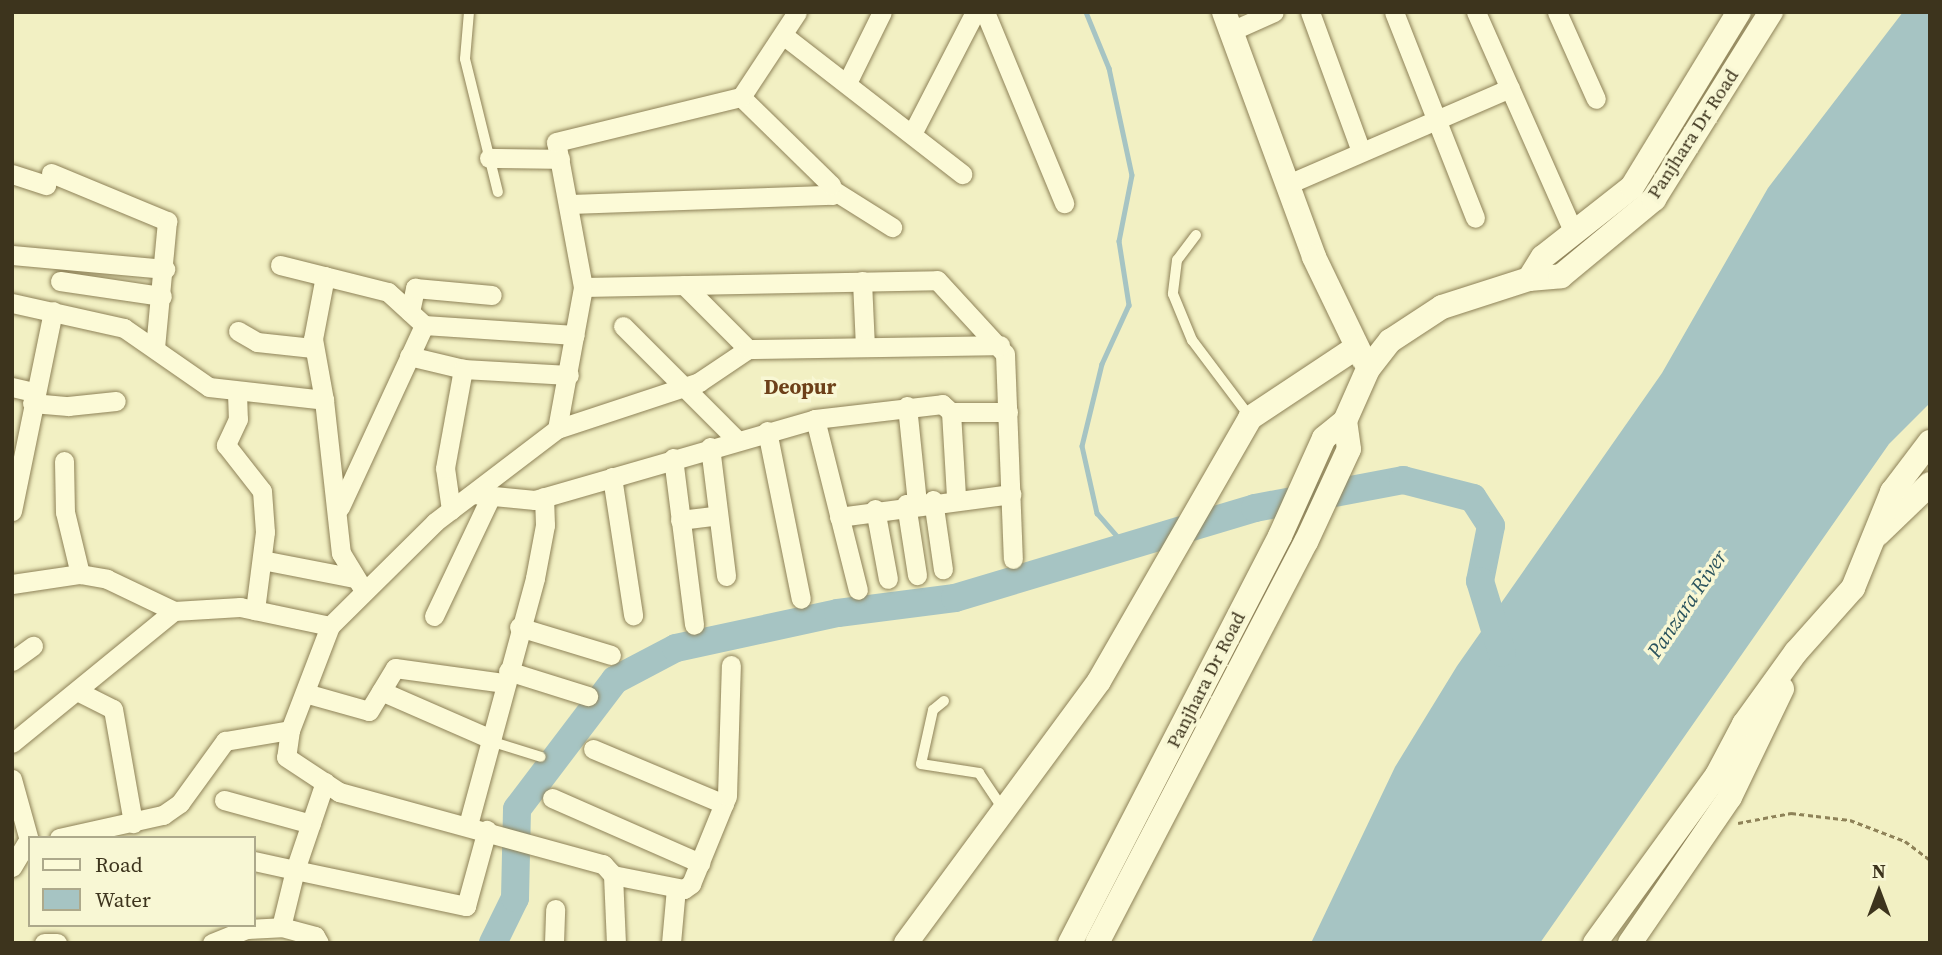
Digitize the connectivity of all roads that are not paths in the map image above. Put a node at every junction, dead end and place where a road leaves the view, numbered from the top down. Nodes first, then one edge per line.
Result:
1 (469, 12) edge
2 (797, 12) edge
3 (882, 12) edge
4 (975, 12) edge
5 (985, 12) edge
6 (1274, 12) edge
7 (1310, 12) edge
8 (1394, 12) edge
9 (1476, 12) edge
10 (1557, 12) edge
11 (1739, 12) edge
12 (1771, 12) edge
13 (1226, 22) edge
14 (783, 35) junction
15 (847, 83) junction
16 (1510, 88) junction
17 (741, 97) junction
18 (1596, 99) dead end
19 (1436, 118) junction
20 (913, 132) junction
21 (1362, 151) junction
22 (489, 158) junction
23 (560, 159) junction
24 (12, 174) edge
25 (962, 174) dead end
26 (1286, 185) junction
27 (833, 190) junction
28 (498, 192) dead end
29 (1063, 203) dead end
30 (570, 204) junction
31 (1475, 218) dead end
32 (892, 227) dead end
33 (1574, 233) junction
34 (1196, 235) dead end
35 (12, 255) edge
36 (280, 265) dead end
37 (165, 269) junction
38 (325, 276) junction
39 (1529, 279) junction
40 (60, 281) dead end
41 (862, 281) junction
42 (684, 285) junction
43 (583, 287) junction
44 (492, 295) dead end
45 (162, 296) junction
46 (12, 303) edge
47 (53, 311) junction
48 (417, 318) junction
49 (623, 326) dead end
50 (238, 331) dead end
51 (575, 335) junction
52 (1000, 345) junction
53 (865, 346) junction
54 (1357, 347) junction
55 (155, 348) junction
56 (313, 348) junction
57 (748, 349) junction
58 (409, 356) junction
59 (463, 369) junction
60 (1368, 369) junction
61 (569, 375) junction
62 (688, 386) junction
63 (12, 387) edge
64 (237, 393) junction
65 (33, 397) junction
66 (324, 400) junction
67 (116, 401) dead end
68 (907, 407) junction
69 (951, 412) junction
70 (1008, 412) junction
71 (1250, 418) junction
72 (815, 419) junction
73 (1345, 421) junction
74 (557, 429) junction
75 (766, 431) junction
76 (736, 439) junction
77 (1930, 442) edge
78 (710, 447) junction
79 (673, 458) junction
80 (64, 461) dead end
81 (612, 477) junction
82 (1930, 484) edge
83 (1011, 494) junction
84 (482, 495) junction
85 (544, 497) junction
86 (956, 497) junction
87 (919, 502) junction
88 (340, 507) junction
89 (875, 509) junction
90 (12, 510) edge
91 (451, 510) junction
92 (718, 514) junction
93 (839, 517) junction
94 (680, 520) junction
95 (1875, 537) junction
96 (1013, 559) dead end
97 (262, 560) junction
98 (943, 569) dead end
99 (80, 574) junction
100 (917, 575) dead end
101 (726, 576) dead end
102 (888, 579) dead end
103 (359, 583) junction
104 (12, 584) edge
105 (858, 590) dead end
106 (801, 599) dead end
107 (255, 610) junction
108 (174, 611) junction
109 (633, 615) dead end
110 (434, 616) dead end
111 (694, 625) dead end
112 (330, 626) junction
113 (519, 626) junction
114 (33, 646) dead end
115 (1796, 652) junction
116 (611, 655) dead end
117 (12, 661) edge
118 (731, 665) dead end
119 (507, 677) junction
120 (77, 691) junction
121 (381, 691) junction
122 (305, 693) junction
123 (588, 696) dead end
124 (944, 701) dead end
125 (290, 730) junction
126 (491, 740) junction
127 (12, 742) edge
128 (593, 749) dead end
129 (541, 757) dead end
130 (12, 779) edge
131 (325, 782) junction
132 (552, 798) dead end
133 (224, 800) dead end
134 (724, 804) junction
135 (1003, 810) junction
136 (133, 823) junction
137 (310, 824) junction
138 (486, 830) junction
139 (69, 836) edge
140 (28, 843) edge
141 (256, 862) edge
142 (701, 863) junction
143 (12, 867) edge
144 (295, 870) junction
145 (613, 875) junction
146 (676, 888) junction
147 (555, 909) dead end
148 (281, 927) junction
149 (44, 943) edge
150 (57, 943) edge
151 (212, 943) edge
152 (319, 943) edge
153 (554, 943) edge
154 (616, 943) edge
155 (671, 943) edge
156 (906, 943) edge
157 (1070, 943) edge
158 (1097, 943) edge
159 (1595, 943) edge
160 (1630, 943) edge

1 - 22 lane
2 - 14 street
3 - 15 street
4 - 20 street
5 - 29 street
6 - 13 street
7 - 21 street
8 - 19 street
9 - 16 street
10 - 18 street
11 - 33 street, Panjhara Dr Road
12 - 39 street, Panjhara Dr Road
13 - 26 street
14 - 15 street
14 - 17 street
15 - 20 street
16 - 19 street
16 - 33 street
17 - 23 street
17 - 27 street
19 - 21 street
19 - 31 street
20 - 25 street
21 - 26 street
22 - 23 street
22 - 28 lane
23 - 30 street
24 - 37 street
26 - 54 street
27 - 30 street
27 - 32 street
30 - 43 street
33 - 39 street, Panjhara Dr Road
34 - 71 lane
35 - 37 street
36 - 38 street
37 - 45 street
38 - 48 street
38 - 56 street
39 - 60 street, Panjhara Dr Road
40 - 45 street
41 - 42 street
41 - 52 street
41 - 53 street
42 - 43 street
42 - 57 street
43 - 51 street
44 - 48 street
45 - 55 street
46 - 47 street
47 - 55 street
47 - 65 street
48 - 51 street
48 - 58 street
49 - 62 street
50 - 56 street
51 - 61 street
52 - 53 street
52 - 70 street
53 - 57 street
54 - 60 street
54 - 71 street
55 - 64 street
56 - 66 street
57 - 62 street
58 - 59 street
58 - 88 street
59 - 61 street
59 - 91 street
60 - 73 street, Panjhara Dr Road
61 - 74 street
62 - 74 street
62 - 76 street
63 - 65 street
64 - 66 street
64 - 97 street
65 - 67 street
65 - 90 street
66 - 88 street
68 - 69 street
68 - 72 street
68 - 87 street
69 - 70 street
69 - 86 street
70 - 83 street
71 - 135 street
72 - 75 street
72 - 93 street
73 - 157 street, Panjhara Dr Road
73 - 158 street, Panjhara Dr Road
74 - 84 street
75 - 76 street
75 - 106 street
76 - 78 street
77 - 95 street
78 - 79 street
78 - 92 street
79 - 81 street
79 - 94 street
80 - 99 street
81 - 85 street
81 - 109 street
82 - 95 street
83 - 86 street
83 - 96 street
84 - 85 street
84 - 91 street
84 - 110 street
85 - 113 street
86 - 87 street
87 - 89 street
87 - 98 street
87 - 100 street
88 - 103 street
89 - 93 street
89 - 102 street
91 - 103 street
92 - 94 street
92 - 101 street
93 - 105 street
94 - 111 street
95 - 115 street
97 - 103 street
97 - 107 street
99 - 104 street
99 - 108 street
103 - 112 street
107 - 108 street
107 - 112 street
108 - 120 street
112 - 122 street
113 - 116 street
113 - 119 street
114 - 117 street
115 - 159 street
115 - 160 street
118 - 134 street
119 - 121 street
119 - 123 street
119 - 126 street
120 - 127 street
120 - 136 street
121 - 122 street
121 - 126 street
122 - 125 street
124 - 135 lane
125 - 131 street
125 - 136 street
126 - 129 lane
126 - 138 street
128 - 134 street
130 - 140 street
131 - 137 street
131 - 138 street
132 - 142 street
133 - 137 street
134 - 142 street
135 - 156 street
136 - 139 street
137 - 144 street
138 - 144 street
138 - 145 street
140 - 143 street
141 - 144 street
142 - 146 street
144 - 148 street
145 - 146 street
145 - 154 street
146 - 155 street
147 - 153 street
148 - 151 street
148 - 152 street
149 - 150 street

